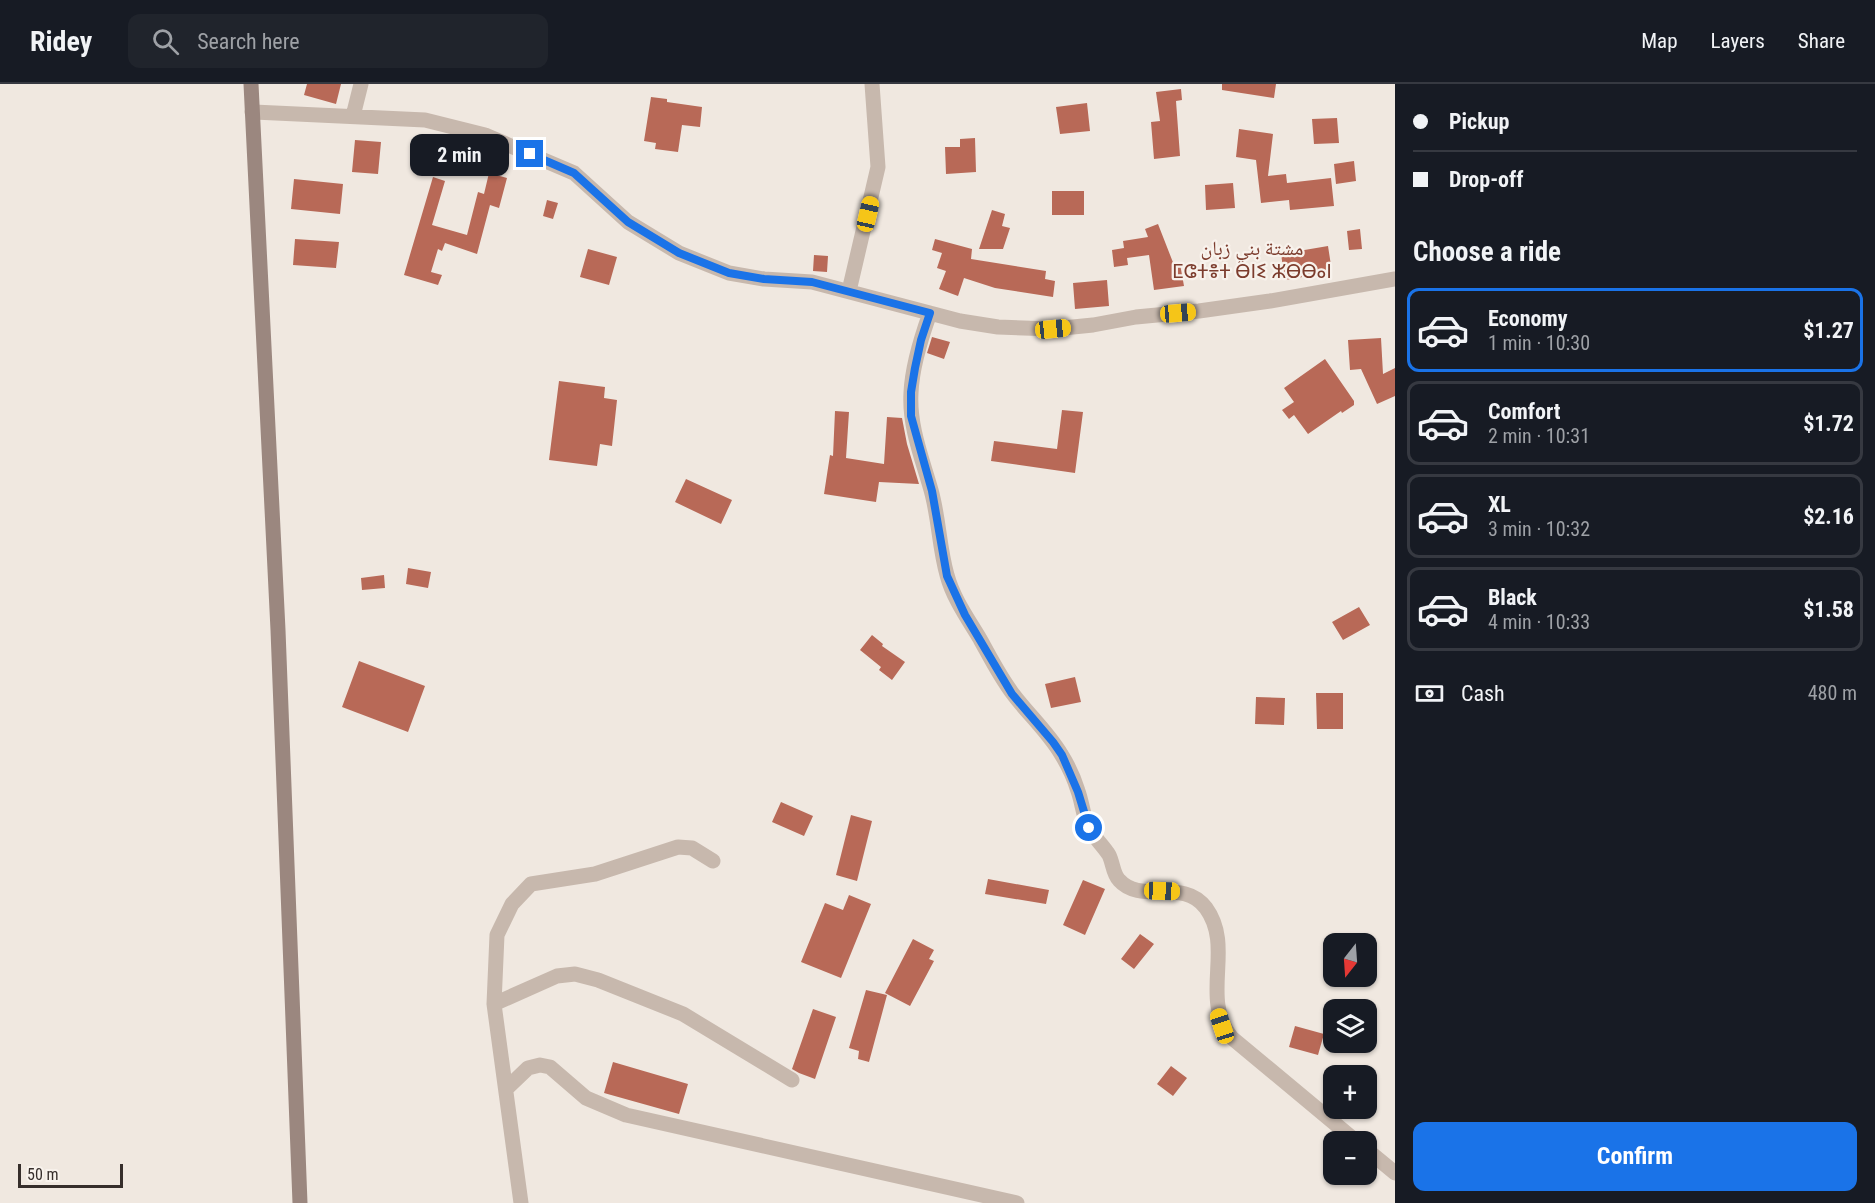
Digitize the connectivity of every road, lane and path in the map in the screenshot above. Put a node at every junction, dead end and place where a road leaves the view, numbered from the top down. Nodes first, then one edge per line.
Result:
1 (251, 84) edge
2 (361, 84) edge
3 (872, 84) edge
4 (252, 112) junction
5 (353, 116) junction
6 (1395, 279) edge
7 (849, 291) junction
8 (930, 313) junction
9 (713, 861) dead end
10 (494, 1004) junction
11 (792, 1080) dead end
12 (506, 1089) junction
13 (1344, 1131) edge
14 (1377, 1158) edge
15 (1395, 1173) edge
16 (300, 1203) edge
17 (521, 1203) edge
18 (1017, 1203) edge

1 - 4 main road
2 - 5 street
3 - 7 street
4 - 5 street
4 - 16 main road
5 - 7 street
6 - 8 street
7 - 8 street
8 - 13 street
9 - 10 street
10 - 11 street
10 - 12 street
12 - 17 street
12 - 18 street
14 - 15 street

